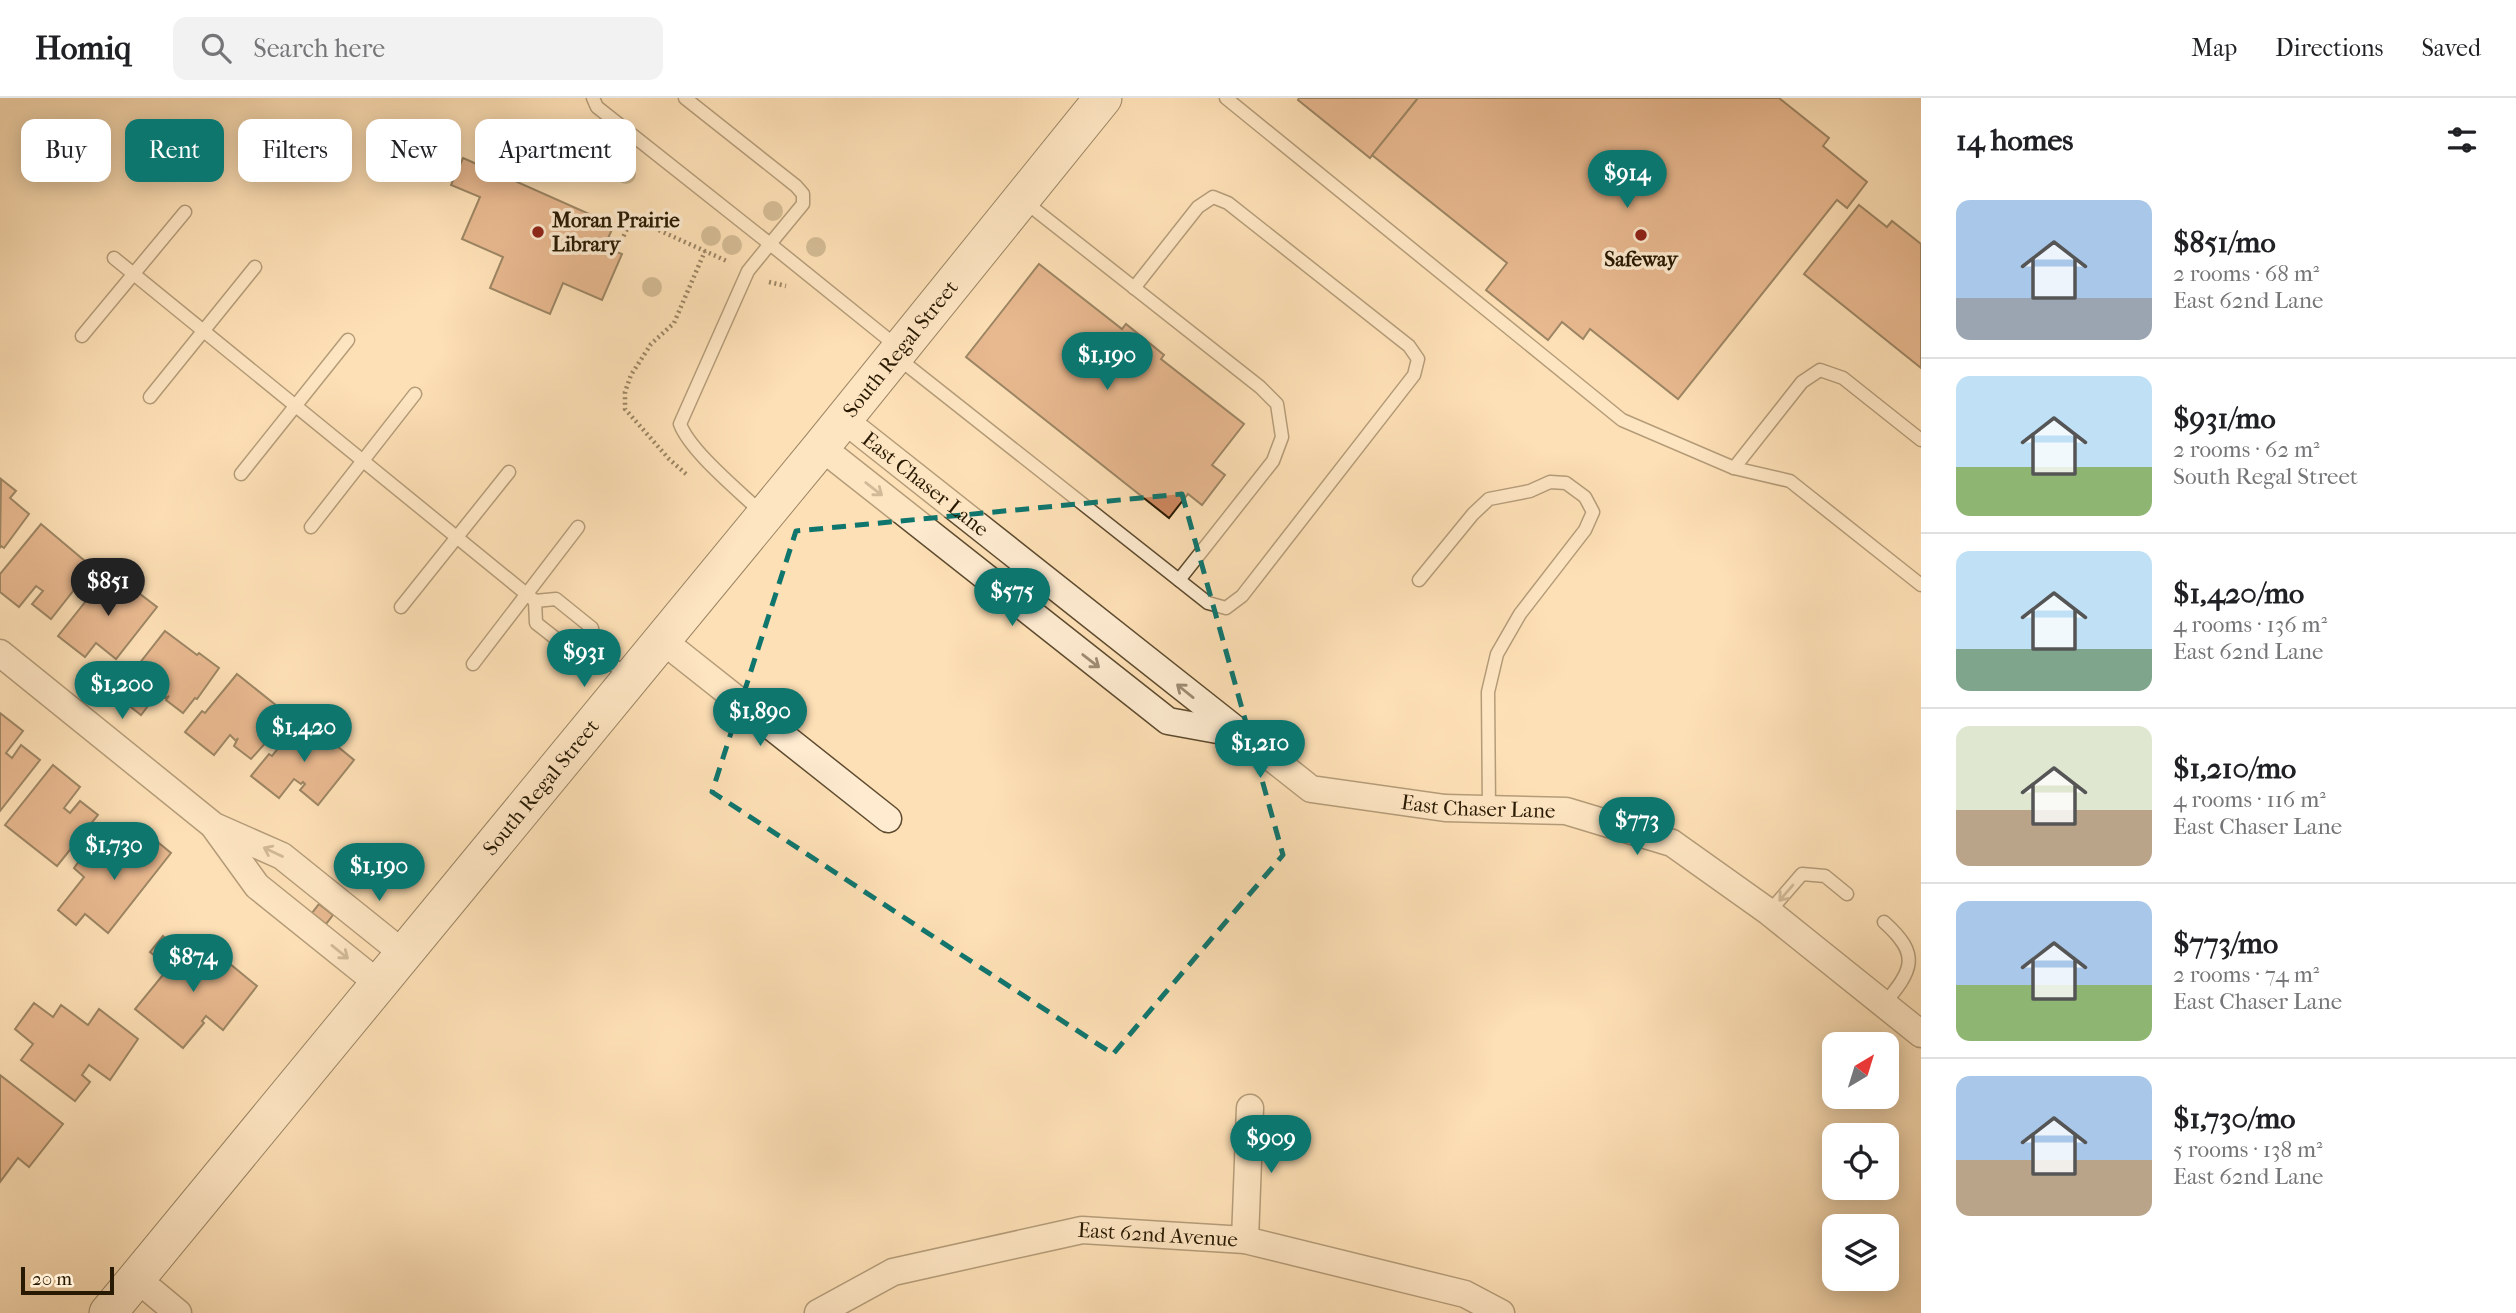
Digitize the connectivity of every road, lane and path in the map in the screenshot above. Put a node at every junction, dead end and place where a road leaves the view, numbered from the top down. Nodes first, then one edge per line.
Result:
1 (593, 98) edge
2 (685, 98) edge
3 (1102, 98) edge
4 (1226, 98) edge
5 (1021, 199) junction
6 (185, 212) dead end
7 (608, 239) dead end
8 (770, 244) junction
9 (705, 251) junction
10 (114, 258) dead end
11 (730, 262) dead end
12 (256, 267) dead end
13 (134, 274) junction
14 (1134, 288) junction
15 (204, 331) junction
16 (82, 336) dead end
17 (348, 340) dead end
18 (897, 352) junction
19 (415, 394) dead end
20 (150, 397) dead end
21 (295, 405) junction
22 (832, 433) junction
23 (1921, 440) edge
24 (362, 460) junction
25 (1734, 468) junction
26 (509, 472) dead end
27 (241, 474) dead end
28 (688, 475) dead end
29 (764, 515) junction
30 (311, 527) dead end
31 (579, 527) dead end
32 (457, 537) junction
33 (1179, 580) junction
34 (1419, 580) dead end
35 (1921, 585) edge
36 (531, 598) junction
37 (401, 607) dead end
38 (662, 640) junction
39 (595, 650) junction
40 (0, 653) edge
41 (474, 664) dead end
42 (629, 679) junction
43 (1238, 733) junction
44 (1489, 811) junction
45 (888, 819) dead end
46 (214, 826) junction
47 (1847, 894) dead end
48 (1769, 912) junction
49 (1884, 922) dead end
50 (404, 954) junction
51 (379, 984) junction
52 (1883, 1004) junction
53 (1921, 1034) edge
54 (1250, 1108) dead end
55 (1245, 1240) junction
56 (136, 1278) junction
57 (108, 1313) edge
58 (178, 1313) edge
59 (818, 1313) edge
60 (1501, 1313) edge

1 - 8 lane
2 - 8 lane
3 - 5 street, South Regal Street
4 - 25 lane
5 - 14 lane
5 - 18 street, South Regal Street
6 - 13 lane
7 - 9 path
8 - 18 lane
8 - 29 lane
9 - 11 path
9 - 28 path
10 - 13 lane
12 - 15 lane
13 - 15 lane
13 - 16 lane
14 - 33 lane
14 - 33 lane
15 - 20 lane
15 - 21 lane
17 - 21 lane
18 - 22 street, South Regal Street
18 - 33 lane
19 - 24 lane
21 - 24 lane
21 - 27 lane
22 - 29 street, South Regal Street
43 -> 22 street, East Chaser Lane
22 -> 43 street, East Chaser Lane
23 - 25 lane
24 - 30 lane
24 - 32 lane
25 - 35 lane
26 - 32 lane
29 - 38 street, South Regal Street
31 - 36 lane
32 - 36 lane
32 - 37 lane
34 - 44 lane
36 - 39 lane
36 - 39 lane
36 - 41 lane
38 - 42 street, South Regal Street
38 - 45 street
39 - 42 lane
40 - 46 street
42 - 50 street, South Regal Street
43 - 44 street, East Chaser Lane
44 - 48 street, East Chaser Lane
50 -> 46 street
46 -> 51 street
47 -> 48 lane
48 - 52 street, East Chaser Lane
49 - 52 lane
50 - 51 street, South Regal Street
51 - 56 street, South Regal Street
52 - 53 street, East Chaser Lane
54 - 55 street
55 - 59 street, East 62nd Avenue
55 - 60 street, East 62nd Avenue
56 - 57 street, South Regal Street
56 - 58 street

